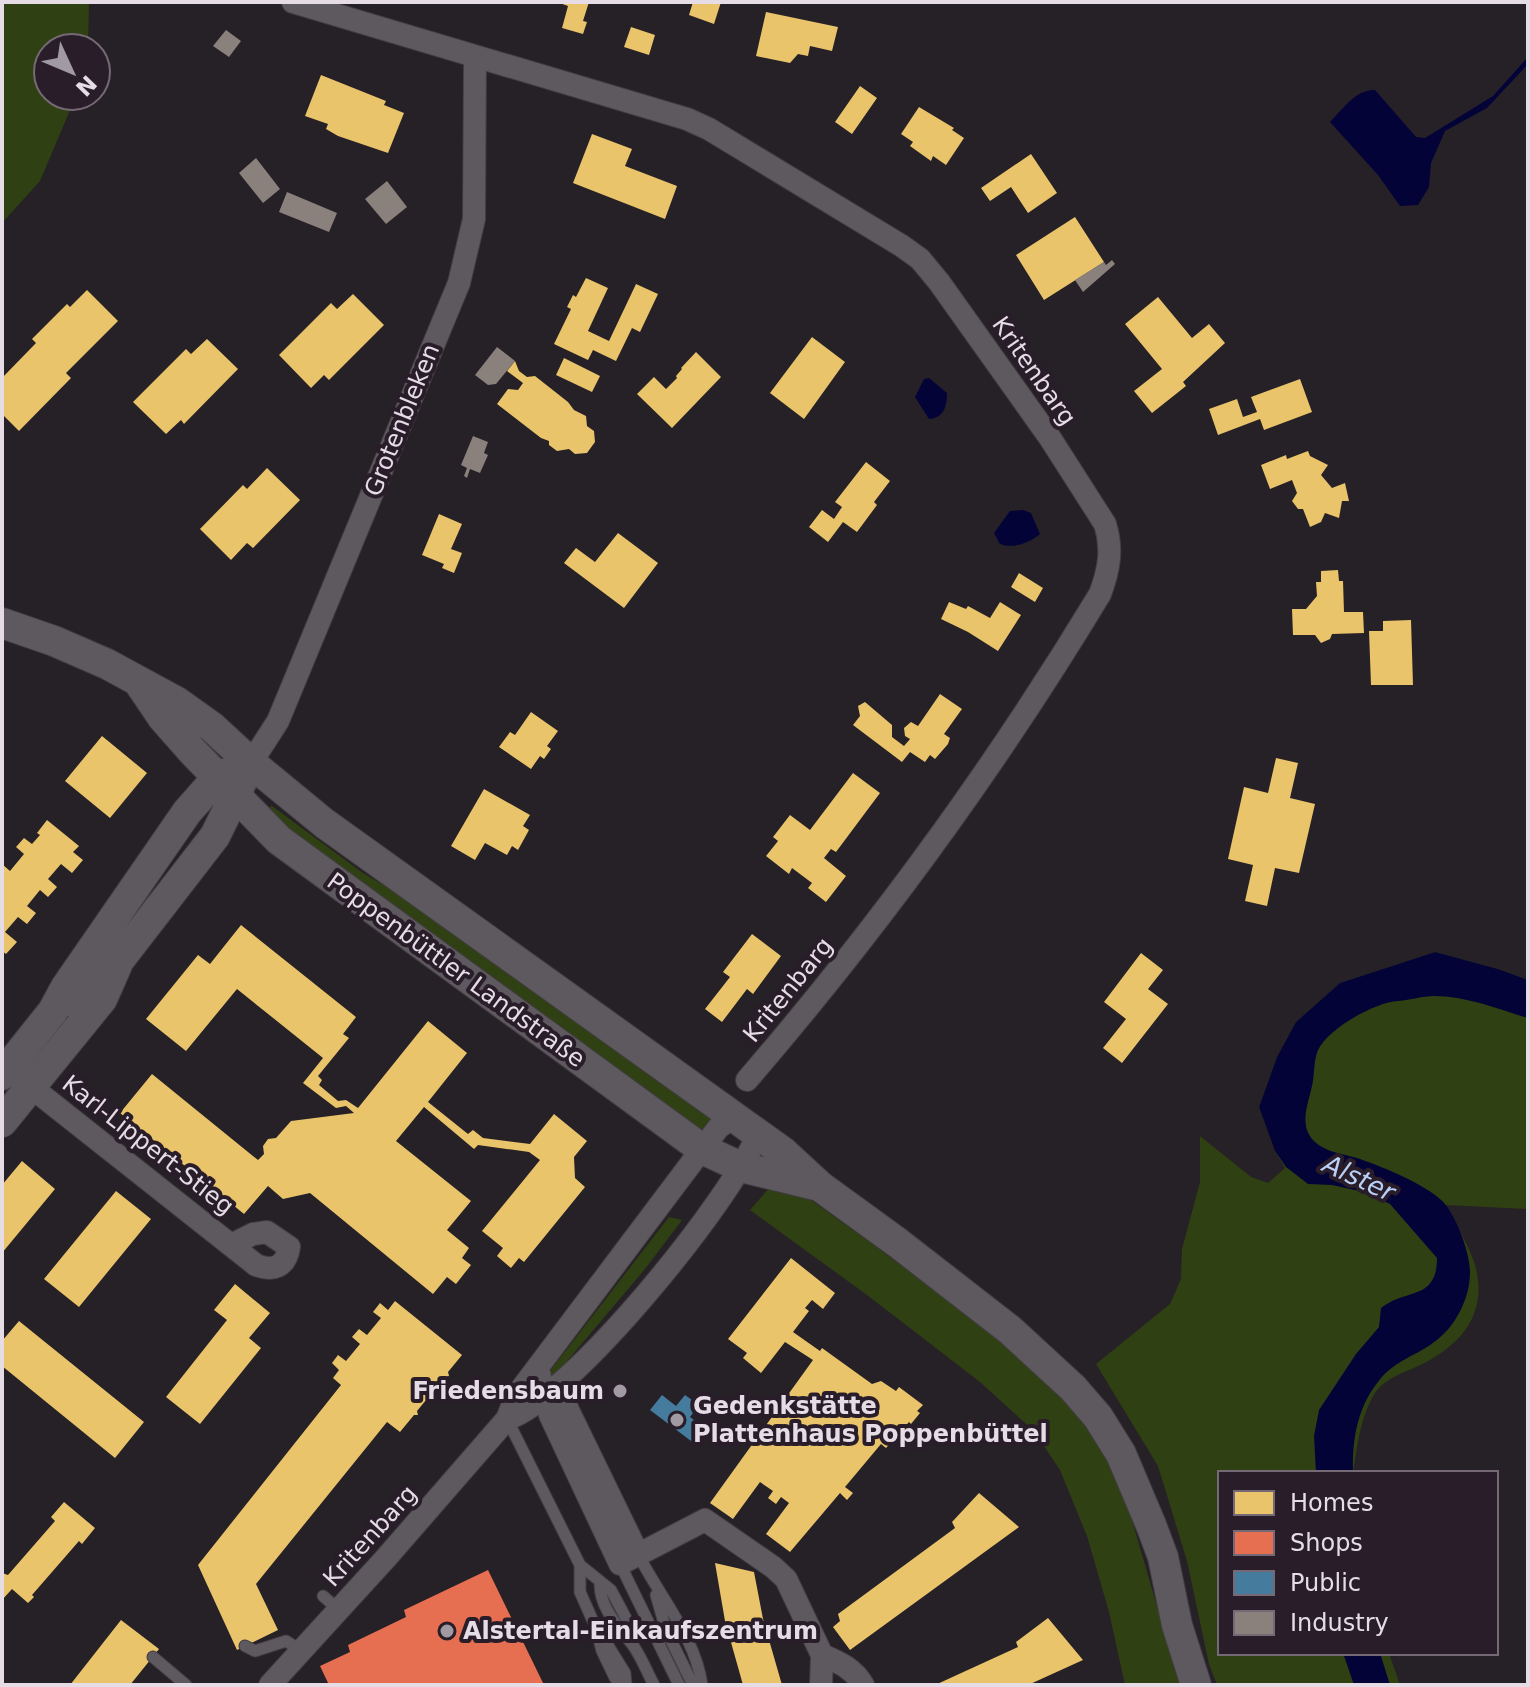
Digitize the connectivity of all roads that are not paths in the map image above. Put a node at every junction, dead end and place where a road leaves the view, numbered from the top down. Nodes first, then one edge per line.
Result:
1 (293, 2) edge
2 (475, 58) junction
3 (2, 623) edge
4 (140, 684) junction
5 (251, 763) junction
6 (226, 788) junction
7 (215, 836) junction
8 (279, 840) junction
9 (120, 959) junction
10 (53, 1011) junction
11 (2, 1075) edge
12 (747, 1080) dead end
13 (31, 1087) junction
14 (2, 1122) edge
15 (746, 1125) junction
16 (702, 1149) junction
17 (741, 1167) junction
18 (821, 1187) junction
19 (233, 1244) dead end
20 (538, 1369) junction
21 (552, 1392) junction
22 (507, 1419) junction
23 (629, 1559) junction
24 (580, 1565) junction
25 (651, 1579) junction
26 (245, 1646) dead end
27 (302, 1651) junction
28 (822, 1655) junction
29 (153, 1657) dead end
30 (186, 1685) edge
31 (270, 1685) edge
32 (624, 1685) edge
33 (654, 1685) edge
34 (679, 1685) edge
35 (693, 1685) edge
36 (702, 1685) edge
37 (821, 1685) edge
38 (863, 1685) edge
39 (1196, 1685) edge

1 - 2 street, Kritenbarg
2 - 5 street, Grotenbleken
2 - 12 street, Kritenbarg
3 - 4 main road, Poppenbüttler Landstraße
4 - 5 main road, Poppenbüttler Landstraße
4 - 6 main road, Poppenbüttler Landstraße
5 - 6 main road
5 - 15 main road, Poppenbüttler Landstraße
6 - 7 main road
6 - 8 main road, Poppenbüttler Landstraße
6 - 10 main road
7 - 8 main road
7 - 9 main road
8 - 16 main road, Poppenbüttler Landstraße
9 - 10 main road
9 - 13 main road
10 - 11 main road
13 - 14 main road
13 - 19 street, Karl-Lippert-Stieg
15 - 16 street, Kritenbarg
15 - 17 street, Kritenbarg
15 - 18 main road, Poppenbüttler Landstraße
16 - 17 main road, Poppenbüttler Landstraße
16 - 20 street, Kritenbarg
17 - 18 main road, Poppenbüttler Landstraße
17 - 21 street, Kritenbarg
18 - 39 main road, Poppenbüttler Landstraße
20 - 21 street
20 - 22 street, Kritenbarg
21 - 22 street, Kritenbarg
21 - 23 street
22 - 24 lane
22 - 27 street, Kritenbarg
23 - 25 lane
23 - 28 street
23 - 34 lane
24 - 32 lane
24 - 33 lane
25 - 35 lane
25 - 36 lane
26 - 27 lane
27 - 31 street, Kritenbarg
28 - 37 street
28 - 38 street
29 - 30 lane

